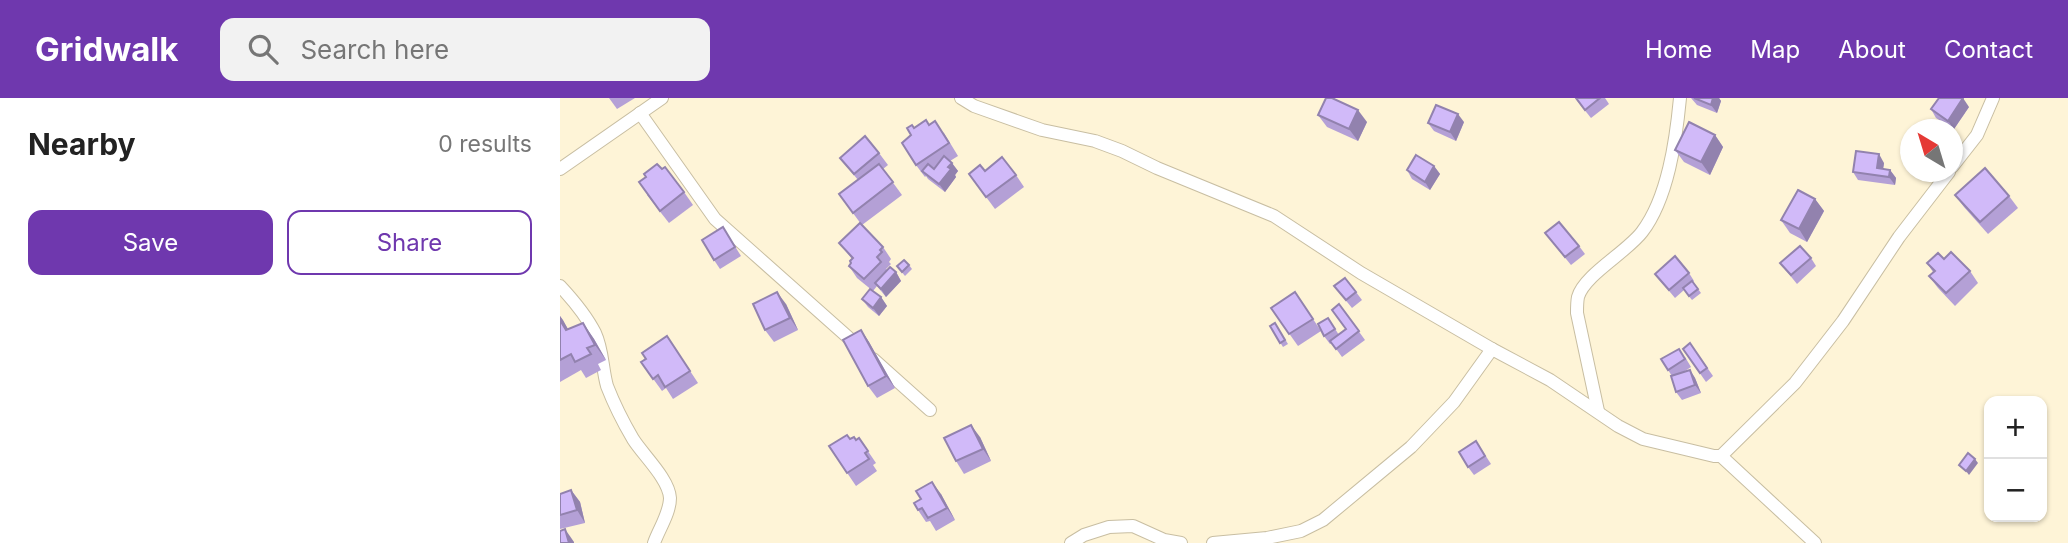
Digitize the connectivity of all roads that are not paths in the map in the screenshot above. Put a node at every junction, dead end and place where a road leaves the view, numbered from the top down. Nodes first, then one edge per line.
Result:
1 (662, 98) edge
2 (961, 98) edge
3 (1680, 98) edge
4 (1993, 98) edge
5 (640, 113) junction
6 (1963, 153) edge
7 (560, 169) edge
8 (1941, 182) edge
9 (560, 286) edge
10 (1492, 349) junction
11 (930, 410) dead end
12 (1598, 411) junction
13 (1721, 456) junction
14 (654, 543) edge
15 (1071, 543) edge
16 (1181, 543) edge
17 (1213, 543) edge
18 (1815, 543) edge

1 - 5 street
2 - 10 street
3 - 12 street
4 - 6 street
5 - 7 street
5 - 11 street
8 - 13 street
9 - 14 street
10 - 12 street
10 - 17 street
12 - 13 street
13 - 18 street
15 - 16 street

